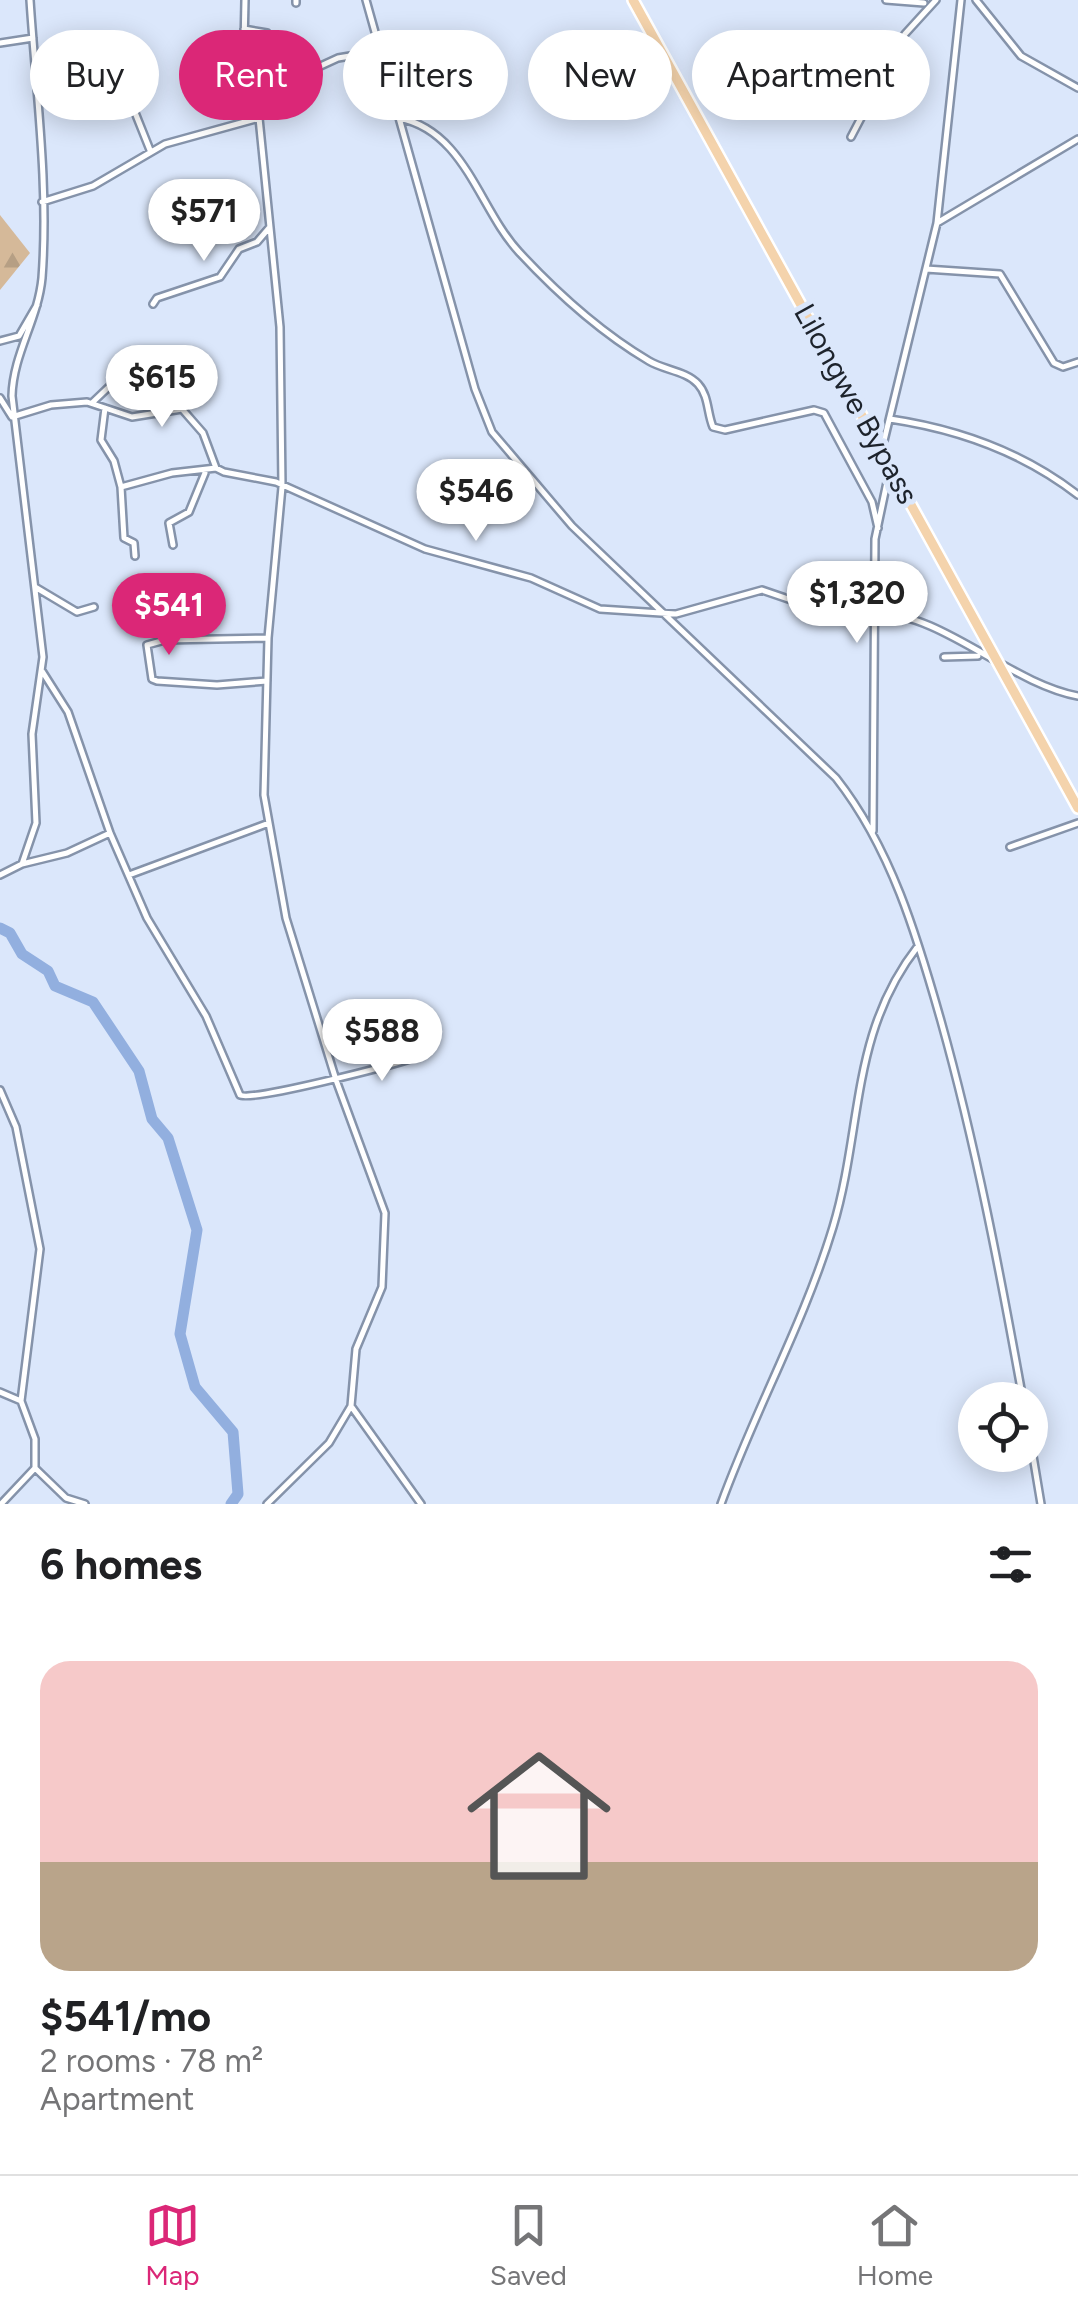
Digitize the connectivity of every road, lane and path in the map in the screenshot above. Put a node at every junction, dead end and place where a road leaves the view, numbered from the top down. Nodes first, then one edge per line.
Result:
1 (30, 0) edge
2 (245, 0) edge
3 (366, 0) edge
4 (633, 0) edge
5 (886, 0) edge
6 (936, 0) edge
7 (961, 0) edge
8 (976, 0) edge
9 (924, 3) edge
10 (244, 29) joint
11 (32, 30) edge
12 (250, 30) edge
13 (374, 30) edge
14 (30, 38) edge
15 (0, 43) edge
16 (1078, 88) edge
17 (41, 120) edge
18 (138, 120) edge
19 (252, 120) edge
20 (259, 120) edge
21 (400, 120) edge
22 (405, 120) edge
23 (851, 137) dead end
24 (1078, 139) edge
25 (150, 150) junction
26 (42, 202) junction
27 (937, 223) junction
28 (270, 225) junction
29 (926, 269) junction
30 (39, 302) junction
31 (152, 304) dead end
32 (0, 341) edge
33 (1078, 362) edge
34 (0, 398) edge
35 (93, 402) junction
36 (105, 407) junction
37 (182, 408) junction
38 (12, 417) junction
39 (890, 419) junction
40 (882, 448) junction
41 (890, 465) junction
42 (216, 468) junction
43 (207, 472) junction
44 (121, 487) junction
45 (282, 487) junction
46 (1078, 496) edge
47 (878, 528) junction
48 (173, 545) dead end
49 (134, 556) dead end
50 (35, 587) junction
51 (94, 606) dead end
52 (668, 614) junction
53 (875, 614) junction
54 (268, 638) junction
55 (981, 656) junction
56 (944, 657) dead end
57 (997, 660) junction
58 (40, 669) junction
59 (266, 681) junction
60 (1078, 696) edge
61 (1078, 808) edge
62 (1078, 822) edge
63 (269, 824) junction
64 (110, 833) junction
65 (872, 833) junction
66 (1010, 846) dead end
67 (22, 864) junction
68 (2, 875) edge
69 (129, 875) junction
70 (918, 946) junction
71 (416, 1057) dead end
72 (336, 1080) junction
73 (0, 1090) edge
74 (1020, 1382) edge
75 (3, 1394) edge
76 (21, 1401) junction
77 (352, 1406) junction
78 (35, 1468) junction
79 (1035, 1472) edge
80 (58, 1490) junction
81 (1, 1504) edge
82 (60, 1504) edge
83 (86, 1504) edge
84 (267, 1504) edge
85 (421, 1504) edge
86 (722, 1504) edge
87 (1040, 1504) edge

1 - 11 street
2 - 10 street
3 - 13 street
4 - 40 main road, Lilongwe Bypass
5 - 9 street
6 - 9 street
7 - 27 street
8 - 16 street
9 - 23 street
10 - 12 street
14 - 15 street
17 - 26 street
18 - 25 street
19 - 25 street
20 - 28 street
21 - 52 street
22 - 47 street
24 - 27 street
25 - 26 street
26 - 30 street
27 - 29 street
28 - 31 street
28 - 45 street
29 - 33 street
29 - 39 street
30 - 32 street
30 - 38 street
34 - 38 street
35 - 36 street
35 - 37 street
35 - 38 street
36 - 37 street
36 - 44 street
37 - 42 street
38 - 50 street
39 - 40 street
39 - 46 street
40 - 41 main road, Lilongwe Bypass
41 - 47 street
41 - 57 main road, Lilongwe Bypass
42 - 43 street
42 - 45 street
43 - 44 street
43 - 48 street
44 - 49 street
45 - 52 street
45 - 54 street
47 - 53 street
50 - 51 street
50 - 58 street
52 - 53 street
52 - 65 street
53 - 55 street
53 - 65 street
54 - 59 street
54 - 59 street
55 - 56 street
55 - 57 street
57 - 60 street
57 - 61 main road, Lilongwe Bypass
58 - 64 street
58 - 67 street
59 - 63 street
62 - 66 street
63 - 69 street
63 - 72 street
64 - 67 street
64 - 69 street
65 - 70 street
67 - 68 street
69 - 72 street
70 - 74 street
70 - 86 street
71 - 72 street
72 - 77 street
73 - 76 street
75 - 76 street
76 - 78 street
77 - 84 street
77 - 85 street
78 - 80 street
78 - 81 street
79 - 87 street
80 - 82 street
80 - 83 street

